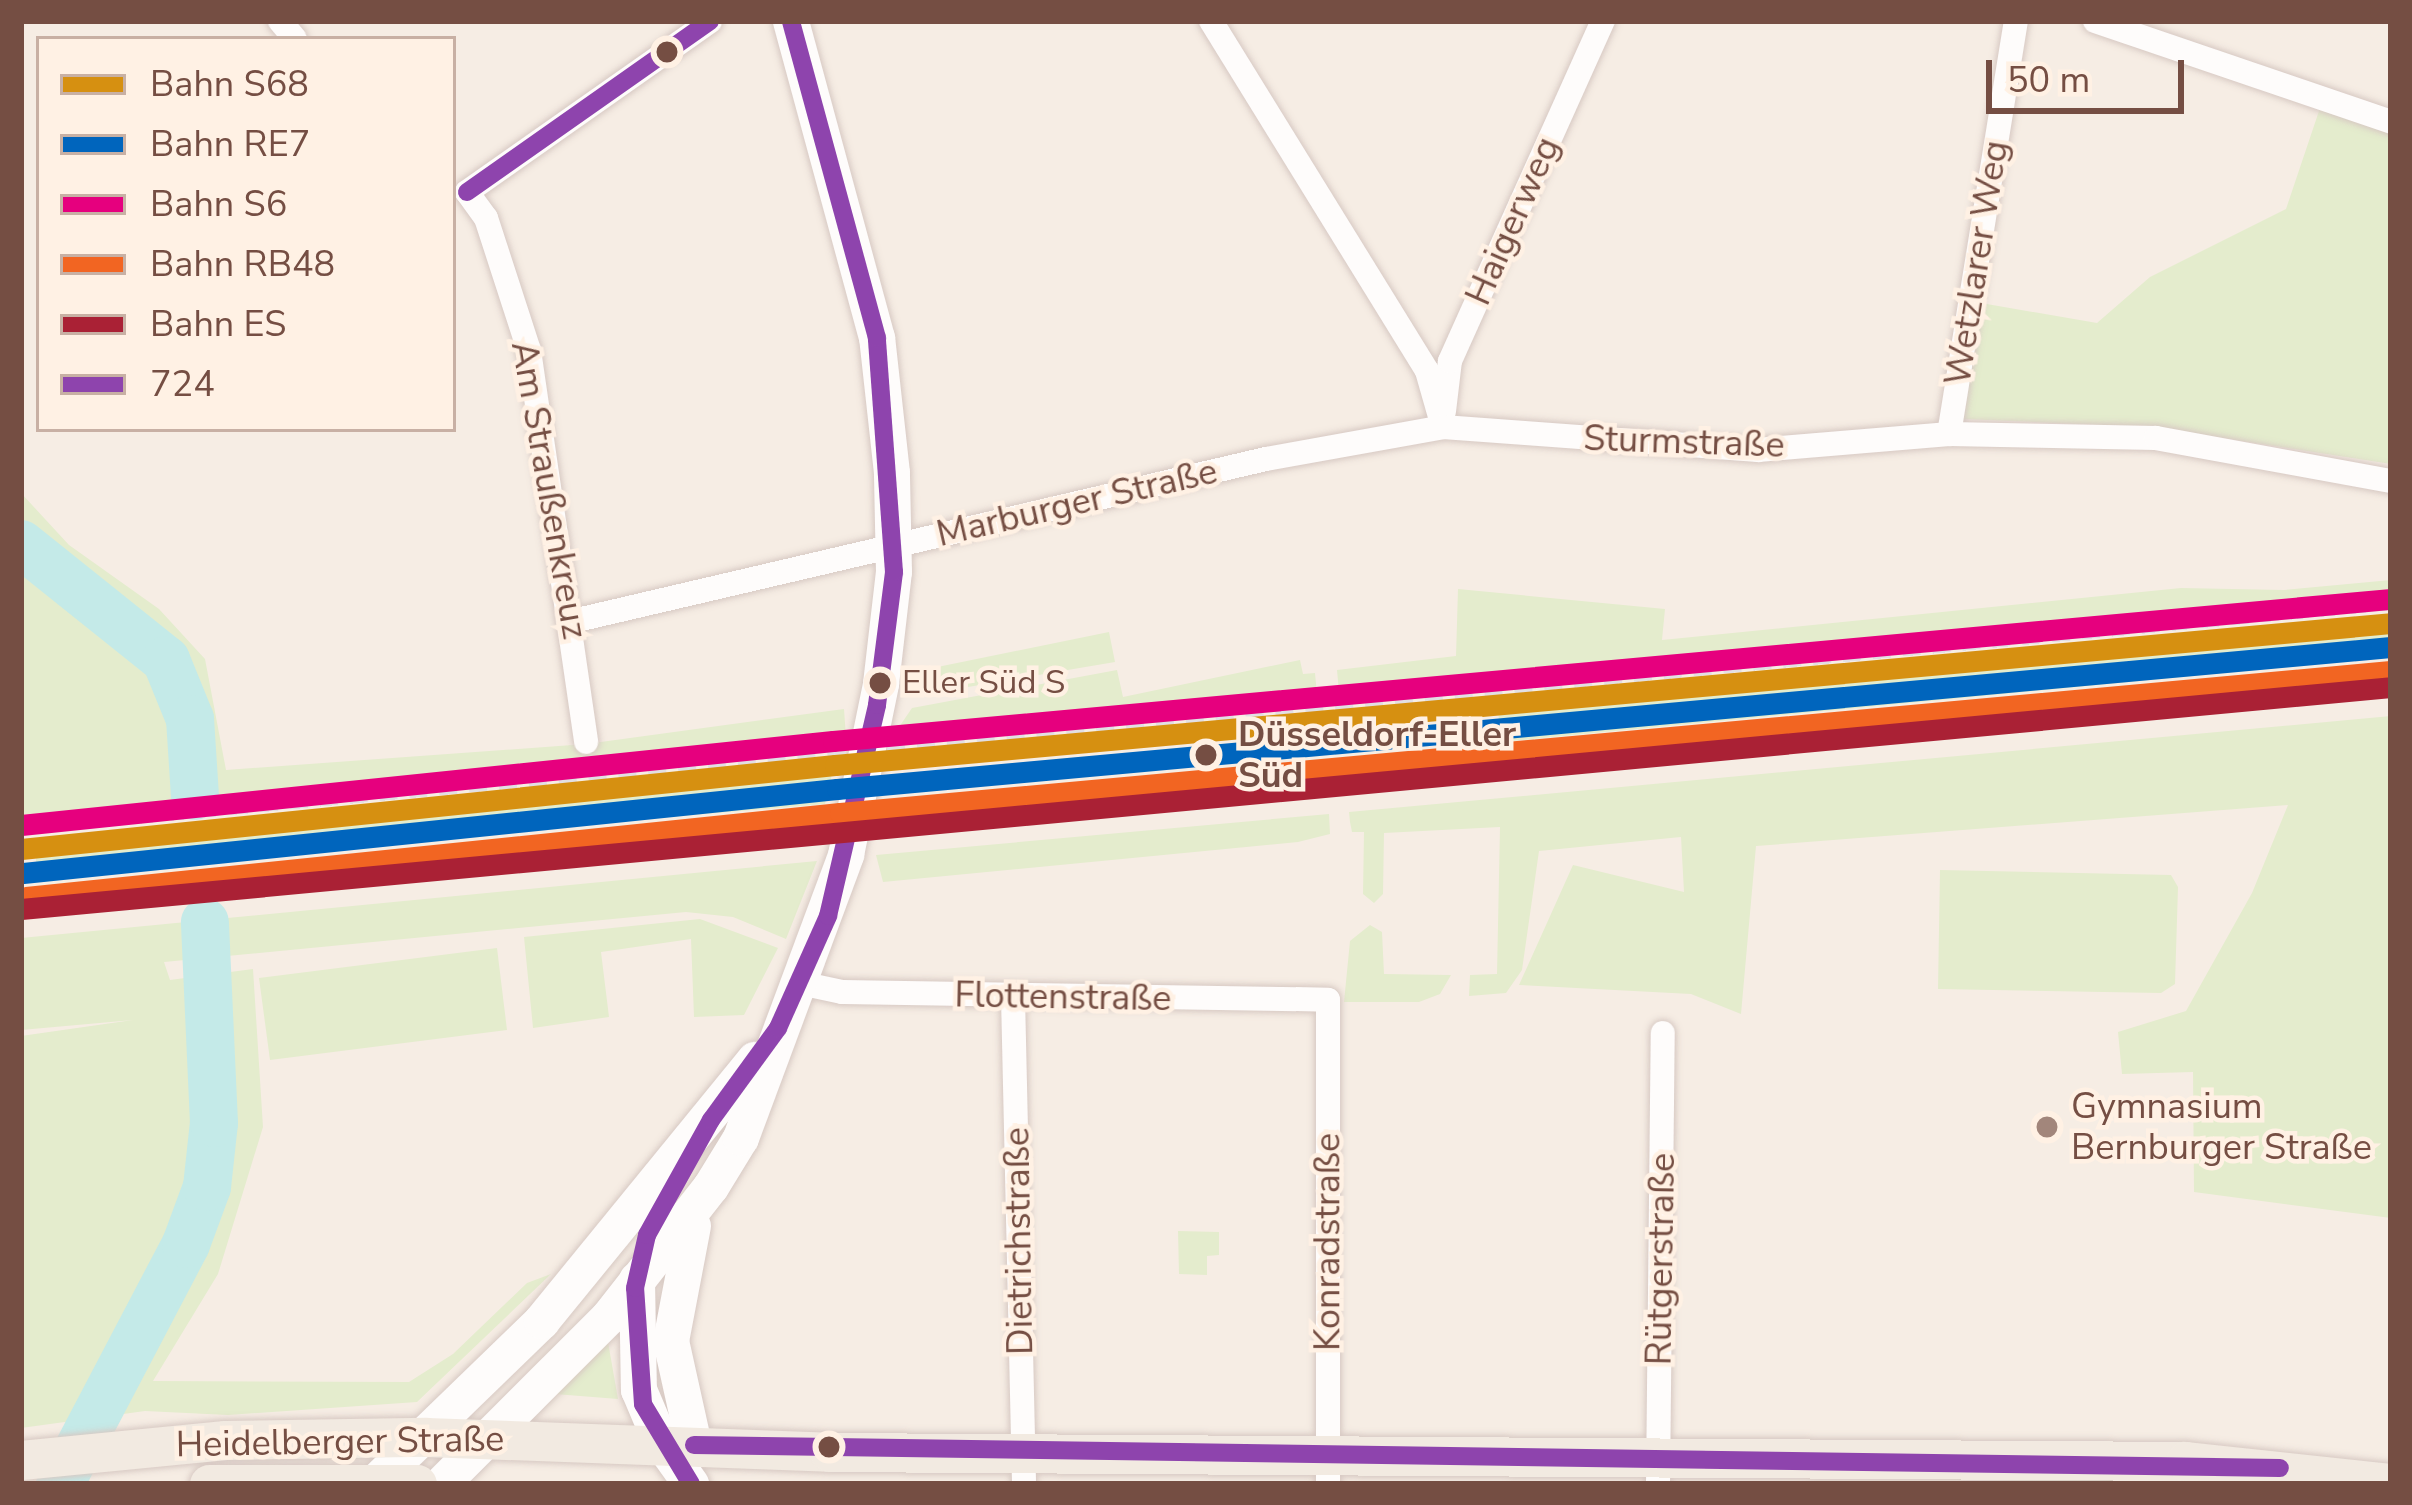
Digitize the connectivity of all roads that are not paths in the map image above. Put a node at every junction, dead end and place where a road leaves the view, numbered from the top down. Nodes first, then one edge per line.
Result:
1 (790, 21) edge
2 (1211, 21) edge
3 (1604, 21) edge
4 (2017, 21) edge
5 (2095, 21) edge
6 (700, 23) edge
7 (2391, 122) edge
8 (460, 191) edge
9 (1442, 427) junction
10 (1949, 434) junction
11 (2391, 481) edge
12 (895, 547) junction
13 (573, 621) junction
14 (586, 742) dead end
15 (800, 983) junction
16 (1013, 997) junction
17 (1328, 1000) joint
18 (778, 1028) junction
19 (1663, 1033) dead end
20 (711, 1120) junction
21 (700, 1204) junction
22 (634, 1288) junction
23 (426, 1437) junction
24 (489, 1438) junction
25 (32, 1459) edge
26 (685, 1464) edge
27 (1024, 1468) edge
28 (1328, 1470) edge
29 (1658, 1471) edge
30 (2278, 1476) edge
31 (236, 1483) edge
32 (375, 1483) edge
33 (417, 1484) edge
34 (442, 1484) edge
35 (2391, 1484) edge

1 - 12 main road
2 - 9 street
3 - 9 street, Haigerweg
4 - 10 street, Wetzlarer Weg
5 - 7 street
6 - 8 street
8 - 13 street, Am Straußenkreuz
9 - 10 street, Sturmstraße
9 - 12 street, Marburger Straße
10 - 11 street, Sturmstraße
12 - 13 street, Marburger Straße
12 - 15 main road
13 - 14 street, Am Straußenkreuz
15 - 16 street, Flottenstraße
15 - 18 main road
16 - 17 street, Flottenstraße
16 - 27 street, Dietrichstraße
17 - 28 street, Konradstraße
18 - 20 main road
18 - 21 main road
19 - 29 street, Rütgerstraße
20 - 22 main road
20 - 23 main road
21 - 22 main road
21 - 26 main road
22 - 24 main road
22 - 26 main road
23 - 24 main road, Heidelberger Straße
23 - 25 main road, Heidelberger Straße
23 - 32 main road
24 - 26 main road, Heidelberger Straße
24 - 34 main road
26 - 27 main road, Heidelberger Straße
27 - 28 main road, Heidelberger Straße
28 - 29 main road, Heidelberger Straße
29 - 30 main road, Heidelberger Straße
30 - 35 main road, Heidelberger Straße
31 - 32 main road, Heidelberger Straße
32 - 33 main road, Heidelberger Straße

